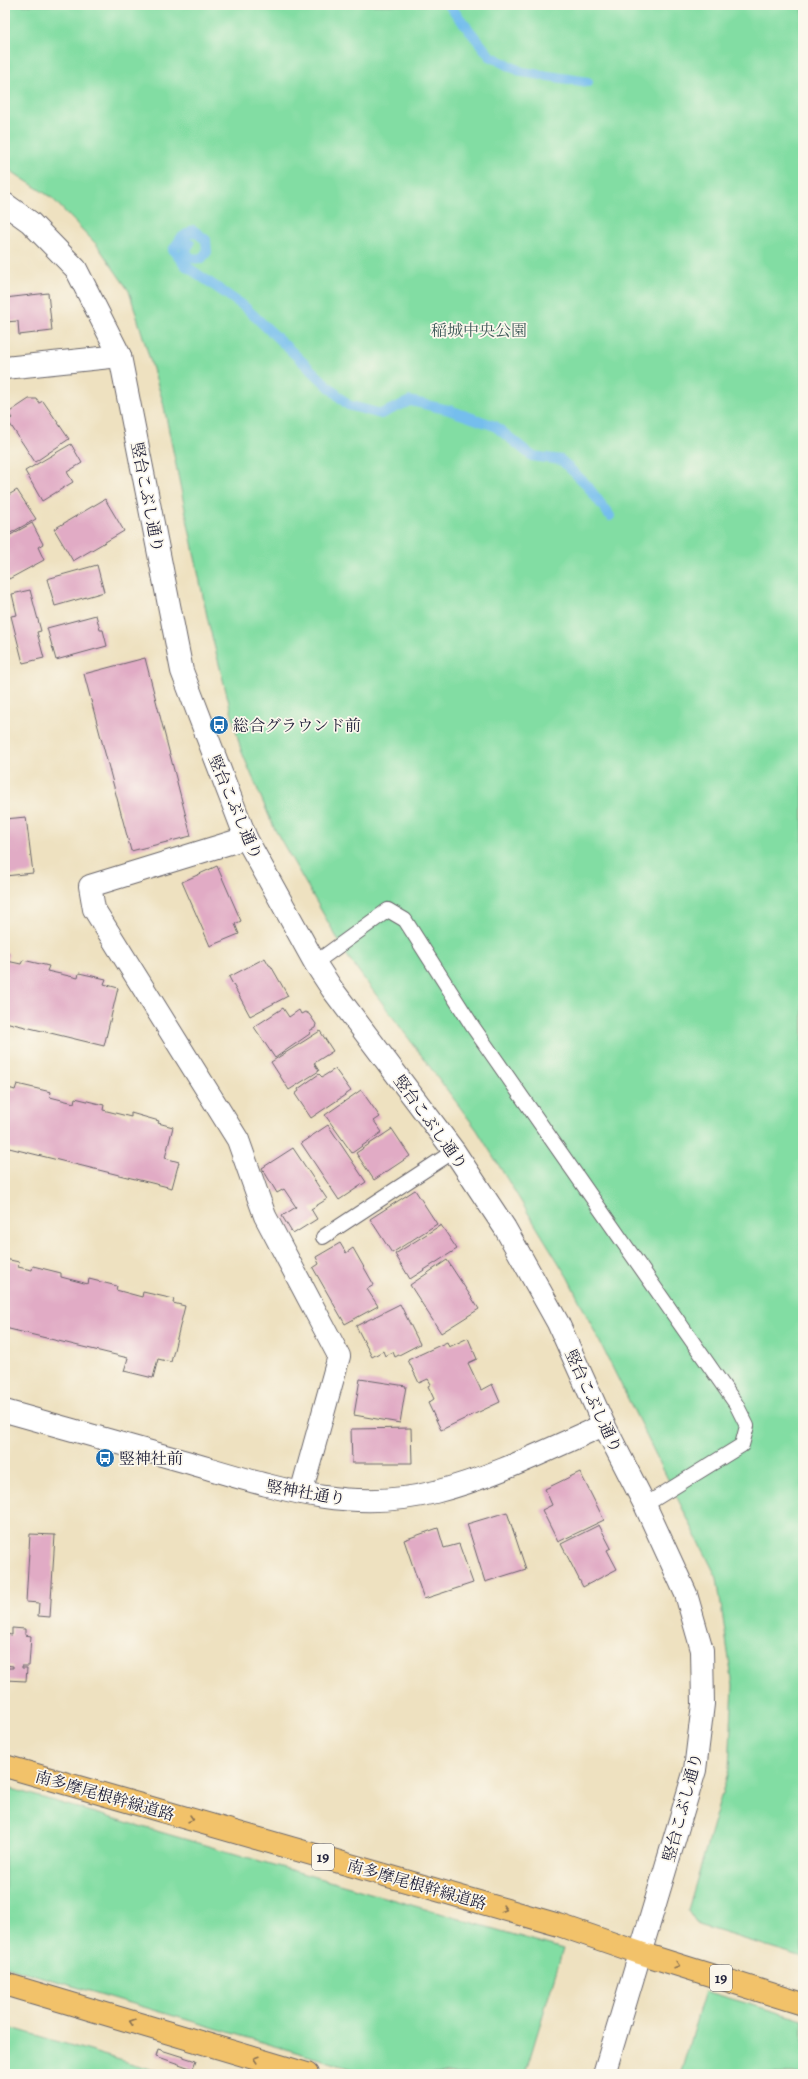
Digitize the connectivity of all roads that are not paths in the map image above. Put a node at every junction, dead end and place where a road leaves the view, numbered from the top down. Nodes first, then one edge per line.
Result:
1 (5, 204) edge
2 (120, 356) junction
3 (5, 368) edge
4 (246, 838) junction
5 (315, 963) junction
6 (454, 1152) junction
7 (323, 1237) dead end
8 (5, 1411) edge
9 (604, 1425) junction
10 (301, 1493) junction
11 (645, 1505) junction
12 (5, 1766) edge
13 (640, 1953) junction
14 (5, 1984) edge
15 (803, 2004) edge
16 (307, 2074) edge
17 (604, 2074) edge

1 - 2 street, 竪台こぶし通り
2 - 3 street
2 - 4 street, 竪台こぶし通り
4 - 5 street, 竪台こぶし通り
4 - 10 street
5 - 6 street, 竪台こぶし通り
5 - 11 lane
6 - 7 lane
6 - 9 street, 竪台こぶし通り
8 - 10 street, 竪神社通り
9 - 10 street, 竪神社通り
9 - 11 street, 竪台こぶし通り
11 - 13 street, 竪台こぶし通り
12 -> 13 main road, 南多摩尾根幹線道路 / 19
13 -> 15 main road, 南多摩尾根幹線道路 / 19
13 - 17 street, 竪台こぶし通り
16 -> 14 main road

